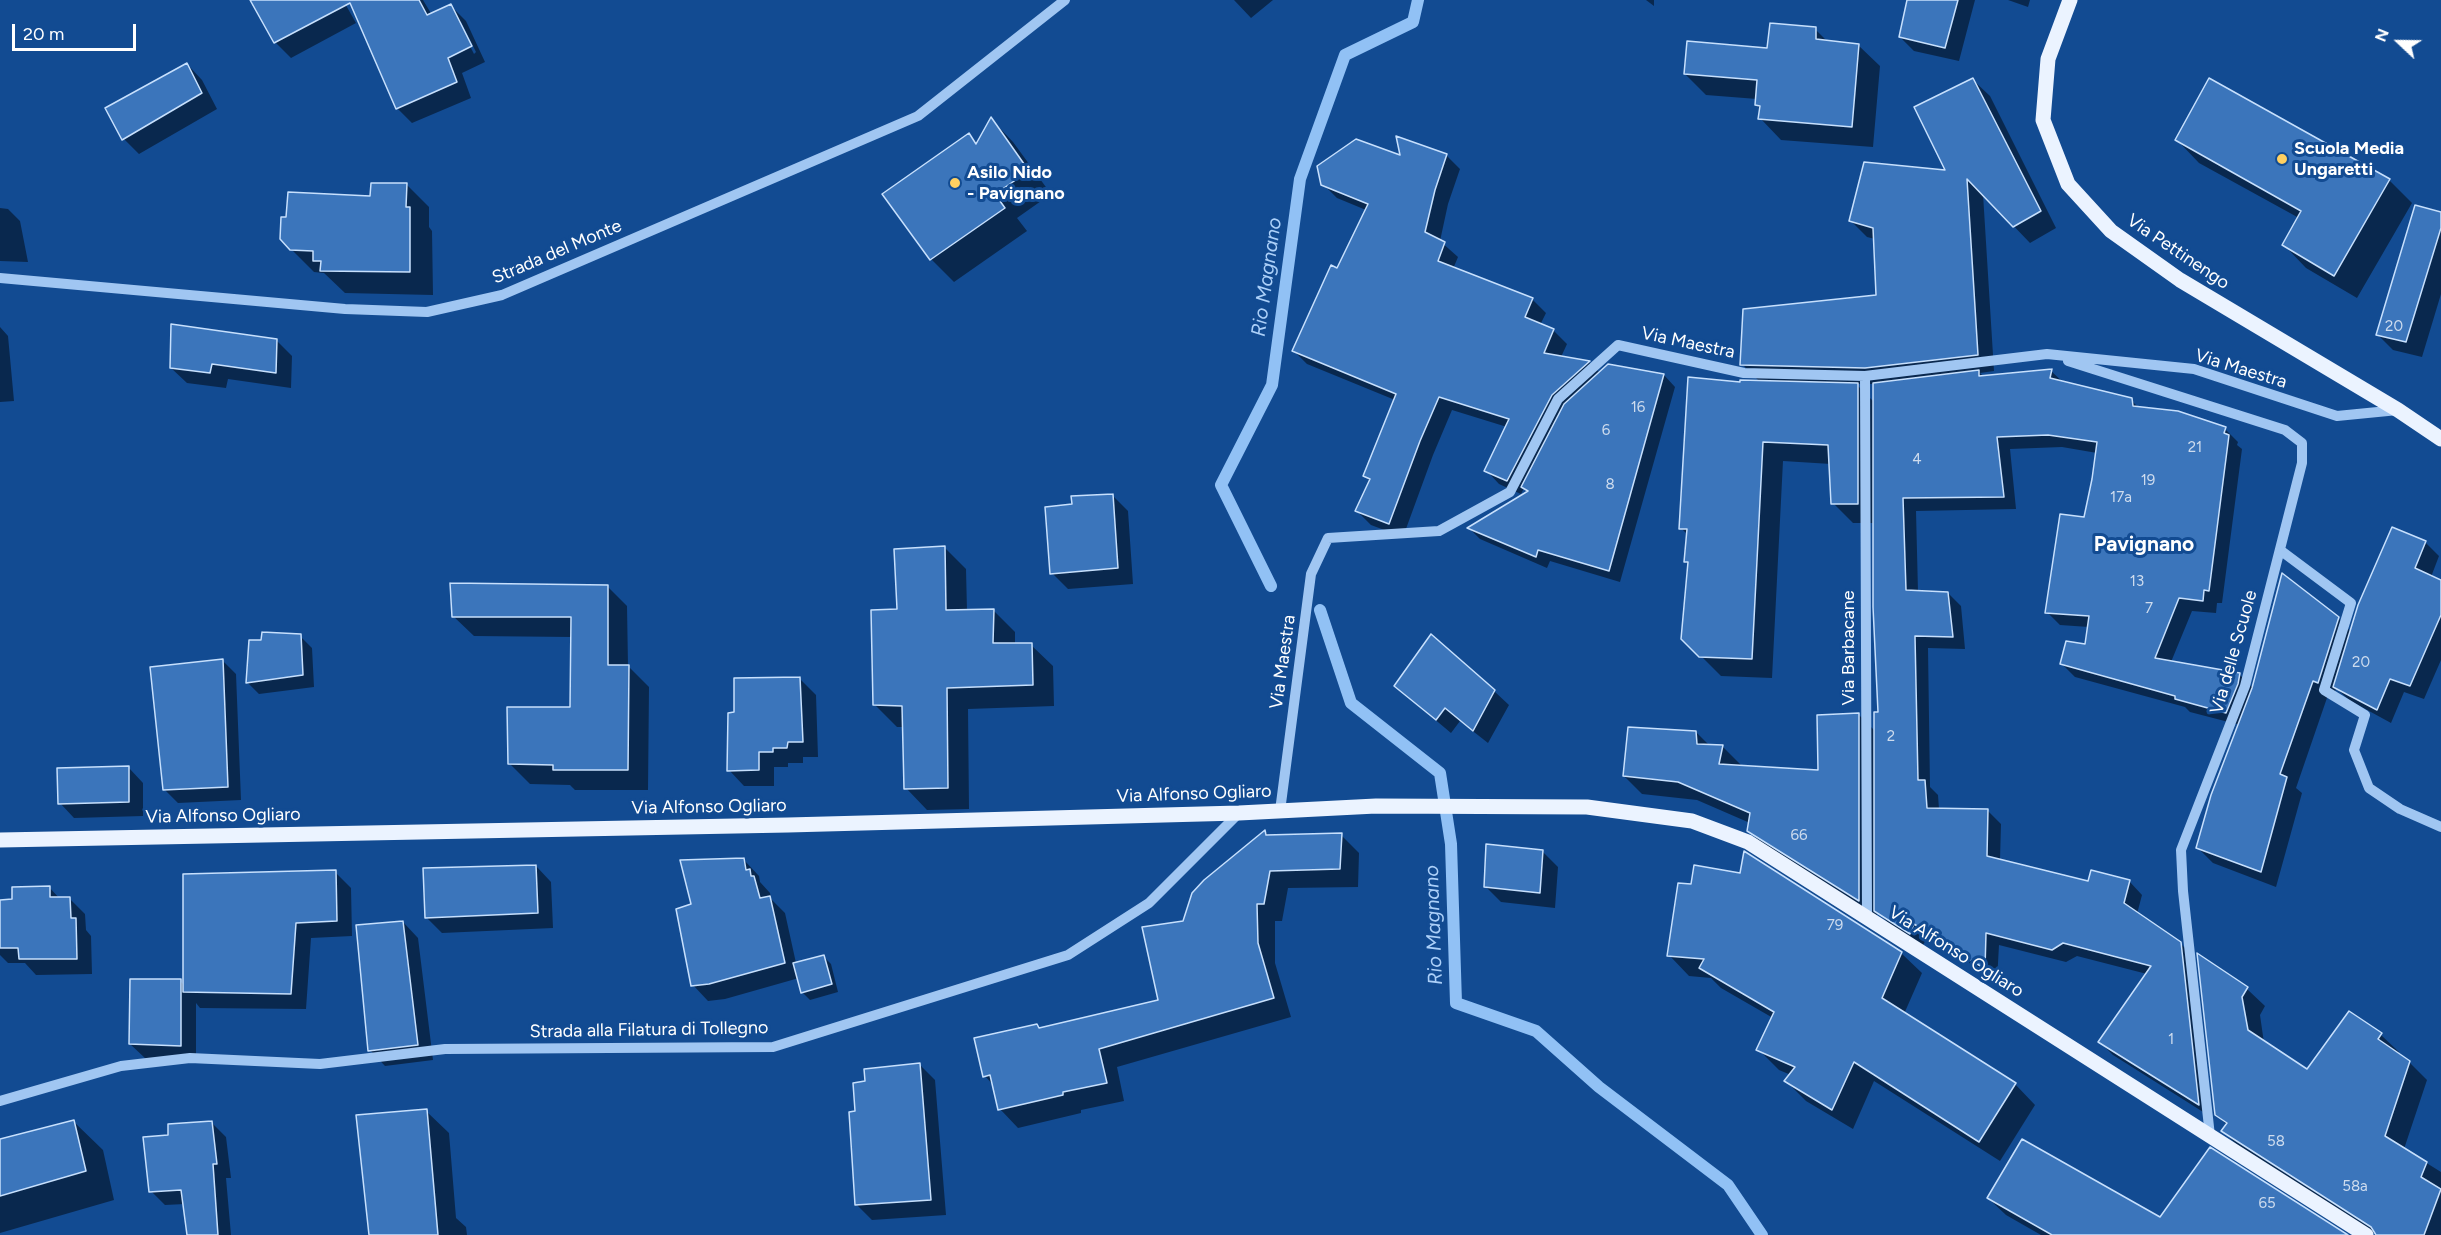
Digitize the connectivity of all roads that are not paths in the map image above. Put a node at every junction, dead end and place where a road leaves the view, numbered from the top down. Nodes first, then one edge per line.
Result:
1 (1065, 0) edge
2 (2070, 0) edge
3 (0, 278) edge
4 (2047, 354) junction
5 (1865, 376) junction
6 (2398, 410) junction
7 (2441, 439) edge
8 (2280, 550) junction
9 (1280, 811) junction
10 (1239, 813) junction
11 (2441, 827) edge
12 (0, 840) edge
13 (1867, 919) junction
14 (0, 1101) edge
15 (2210, 1136) junction
16 (2366, 1235) edge

1 - 3 street, Strada del Monte
2 - 6 main road, Via Pettinengo
4 - 5 street, Via Maestra
4 - 6 street, Via Maestra
4 - 8 street, Via delle Scuole
5 - 9 street, Via Maestra
5 - 13 street, Via Barbacane
6 - 7 main road, Via Pettinengo
8 - 11 street
8 - 15 street, Via delle Scuole
9 - 10 main road, Via Alfonso Ogliaro
9 - 13 main road, Via Alfonso Ogliaro
10 - 12 main road, Via Alfonso Ogliaro
10 - 14 street, Strada alla Filatura di Tollegno
13 - 15 main road, Via Alfonso Ogliaro
15 - 16 main road, Via Alfonso Ogliaro

